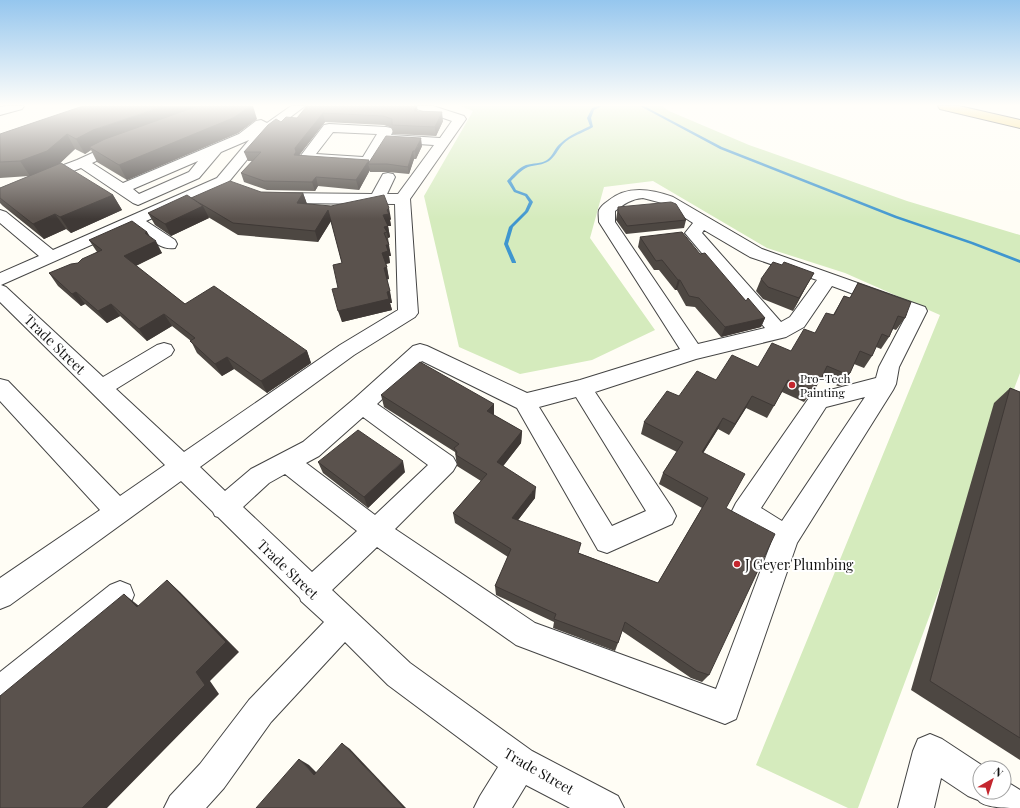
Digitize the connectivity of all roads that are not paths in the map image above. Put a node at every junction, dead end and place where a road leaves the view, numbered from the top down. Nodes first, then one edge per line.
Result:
1 (122, 144) edge
2 (228, 144) edge
3 (253, 144) edge
4 (317, 144) edge
5 (378, 144) edge
6 (442, 144) edge
7 (218, 148) junction
8 (82, 163) junction
9 (388, 177) dead end
10 (222, 181) junction
11 (236, 186) edge
12 (121, 189) junction
13 (0, 194) edge
14 (265, 198) edge
15 (402, 198) junction
16 (377, 199) junction
17 (138, 200) junction
18 (155, 211) junction
19 (0, 215) edge
20 (135, 220) junction
21 (691, 230) junction
22 (169, 244) dead end
23 (56, 255) junction
24 (75, 266) edge
25 (828, 278) junction
26 (0, 280) edge
27 (0, 291) edge
28 (779, 332) junction
29 (164, 350) dead end
30 (693, 352) junction
31 (885, 384) junction
32 (0, 387) edge
33 (101, 388) junction
34 (581, 388) junction
35 (525, 402) junction
36 (362, 405) junction
37 (287, 462) junction
38 (182, 467) junction
39 (224, 508) junction
40 (118, 512) junction
41 (376, 531) junction
42 (786, 538) junction
43 (311, 591) junction
44 (0, 595) edge
45 (120, 595) edge
46 (344, 622) junction
47 (0, 692) edge
48 (520, 763) junction
49 (972, 779) edge
50 (1004, 800) edge
51 (182, 808) edge
52 (492, 808) edge
53 (606, 808) edge
54 (916, 808) edge
55 (1016, 808) edge

1 - 8 street
2 - 7 street
3 - 10 street
4 - 5 street
6 - 15 street
7 - 12 street
7 - 17 street
8 - 12 street
8 - 13 street
9 - 16 street
10 - 11 street
10 - 18 street
12 - 17 street
14 - 16 street
15 - 16 street
15 - 38 street
17 - 18 street
18 - 20 street
19 - 23 street
20 - 22 street
20 - 23 street
21 - 25 street
21 - 28 street
21 - 30 street
23 - 24 street
23 - 26 street
25 - 28 street
25 - 31 street
27 - 33 street, Trade Street
28 - 30 street
29 - 33 street
30 - 34 street
31 - 42 street
31 - 42 street
32 - 40 street
33 - 38 street, Trade Street
34 - 35 street
34 - 35 street
35 - 36 street
36 - 37 street
36 - 41 street
37 - 39 street
37 - 41 street
38 - 39 street, Trade Street
38 - 40 street
39 - 43 street, Trade Street
40 - 44 street
41 - 42 street
41 - 43 street
43 - 46 street, Trade Street
45 - 47 street
46 - 48 street, Trade Street
46 - 51 street
48 - 52 street
48 - 53 street, Trade Street
49 - 54 street
50 - 55 street

